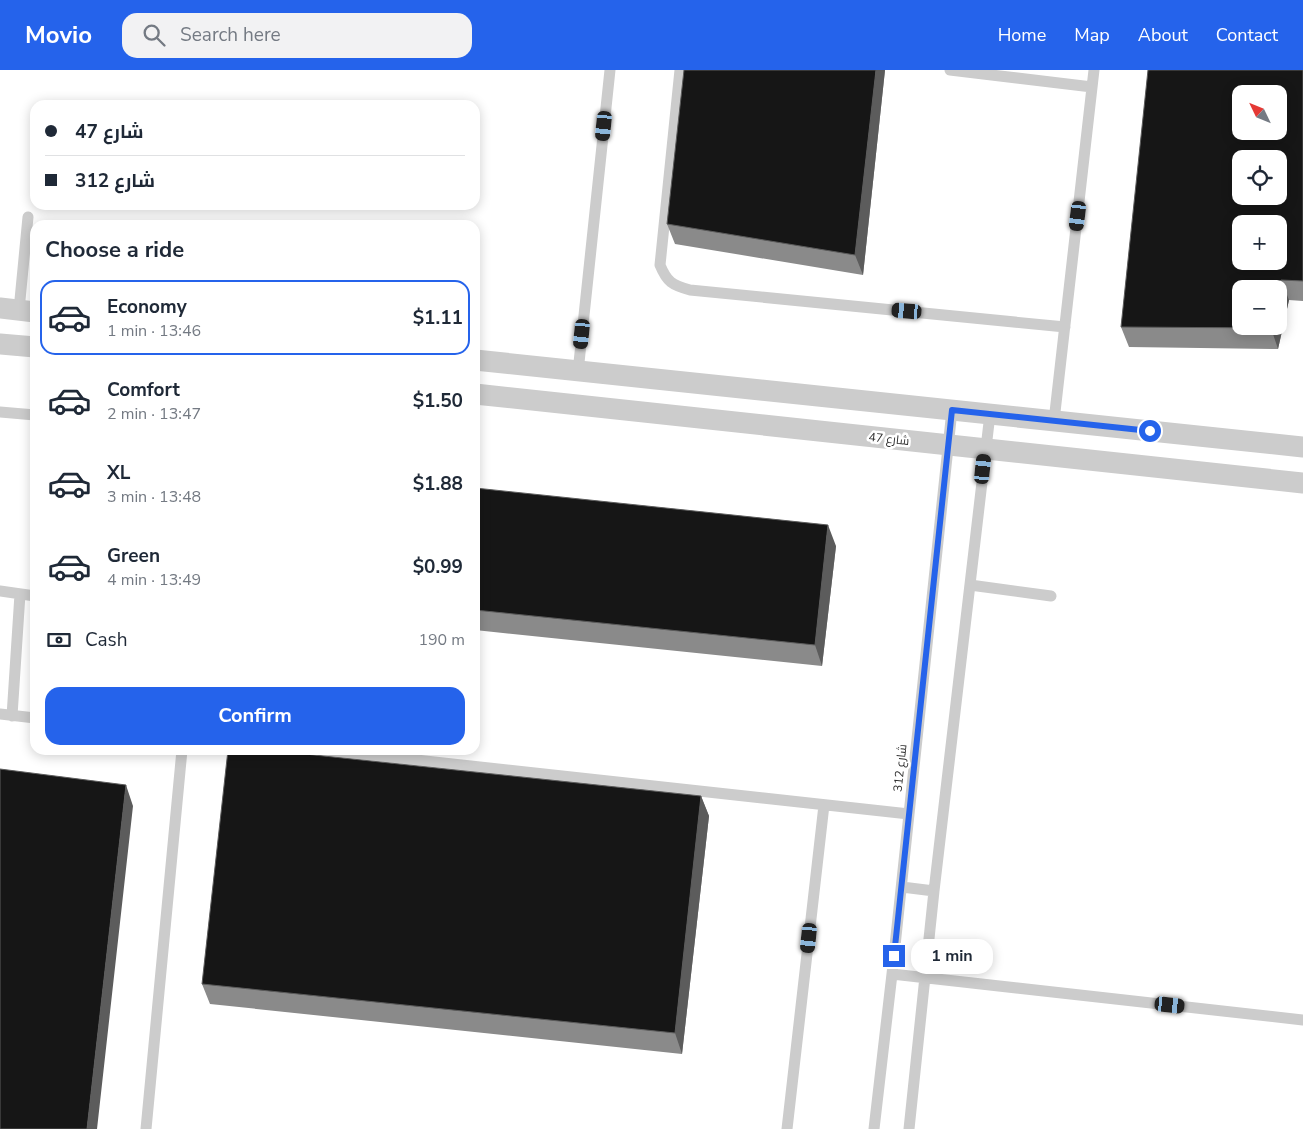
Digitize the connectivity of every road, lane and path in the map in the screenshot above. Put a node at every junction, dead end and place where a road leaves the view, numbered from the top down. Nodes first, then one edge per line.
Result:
1 (610, 70) edge
2 (680, 70) edge
3 (950, 70) edge
4 (1094, 70) edge
5 (1092, 87) junction
6 (28, 218) dead end
7 (18, 310) edge
8 (1065, 327) junction
9 (0, 344) edge
10 (30, 347) edge
11 (480, 361) edge
12 (578, 372) junction
13 (480, 395) edge
14 (952, 410) junction
15 (0, 412) edge
16 (990, 414) junction
17 (30, 415) edge
18 (1054, 421) junction
19 (948, 445) junction
20 (1303, 447) edge
21 (985, 449) junction
22 (1303, 483) edge
23 (970, 585) junction
24 (0, 591) edge
25 (20, 594) junction
26 (30, 595) edge
27 (1051, 596) dead end
28 (0, 714) edge
29 (12, 716) junction
30 (30, 718) edge
31 (182, 755) edge
32 (370, 755) edge
33 (824, 805) junction
34 (909, 814) junction
35 (902, 887) junction
36 (934, 891) junction
37 (892, 974) junction
38 (924, 977) junction
39 (1303, 1020) edge
40 (146, 1129) edge
41 (788, 1129) edge
42 (874, 1129) edge
43 (909, 1129) edge

1 - 12 lane
2 - 8 lane
3 - 5 lane
4 - 5 lane
5 - 8 lane
6 - 7 lane
8 - 18 lane
9 - 10 street
11 - 12 street
12 - 14 street
13 - 19 street, شارع 47
14 - 16 street
14 - 19 lane, شارع 312
15 - 17 lane
16 - 18 street
16 - 21 lane
18 - 20 street
19 - 21 street, شارع 47
19 - 34 lane, شارع 312
21 - 22 street, شارع 47
21 - 23 lane
23 - 27 lane
23 - 36 lane
24 - 25 lane
25 - 26 lane
25 - 29 lane
28 - 29 lane
29 - 30 lane
31 - 40 lane
32 - 33 lane
33 - 34 lane
33 - 41 lane
34 - 35 lane, شارع 312
35 - 36 lane
35 - 37 lane, شارع 312
36 - 38 lane
37 - 38 lane
37 - 42 lane, شارع 312
38 - 39 lane
38 - 43 lane

